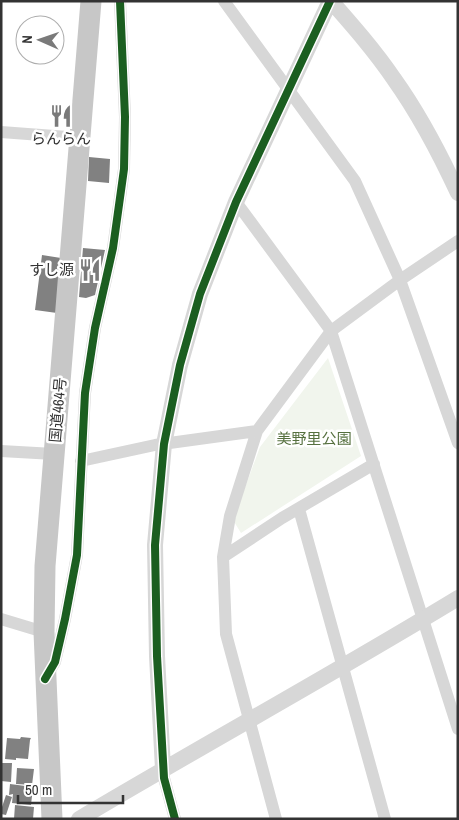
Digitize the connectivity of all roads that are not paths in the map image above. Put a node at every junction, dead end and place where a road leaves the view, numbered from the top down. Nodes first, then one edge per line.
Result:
1 (91, 1) edge
2 (120, 1) edge
3 (224, 1) edge
4 (330, 1) edge
5 (288, 90) junction
6 (1, 132) edge
7 (81, 138) junction
8 (458, 193) edge
9 (236, 202) junction
10 (458, 240) edge
11 (400, 280) junction
12 (331, 330) junction
13 (257, 431) junction
14 (458, 443) edge
15 (164, 444) junction
16 (1, 451) edge
17 (54, 454) junction
18 (81, 461) junction
19 (374, 464) junction
20 (299, 509) junction
21 (223, 557) junction
22 (458, 598) edge
23 (1, 619) edge
24 (423, 619) junction
25 (44, 632) junction
26 (342, 667) junction
27 (45, 679) junction
28 (249, 720) junction
29 (458, 729) edge
30 (163, 769) junction
31 (52, 819) edge
32 (79, 819) edge
33 (175, 819) edge
34 (276, 819) edge
35 (385, 819) edge

1 - 7 highway, 国道464号
2 - 18 street
3 - 5 street
4 - 5 street
4 - 8 street
5 - 9 street
5 - 11 street
6 - 7 street
7 - 17 highway, 国道464号
9 - 12 street
9 - 15 street
10 - 11 street
11 - 12 street
11 - 14 street
12 - 13 street
12 - 19 street
13 - 15 street
13 - 21 street
15 - 18 street
15 - 30 street
16 - 17 street
17 - 25 highway, 国道464号
18 - 27 street
19 - 20 street
19 - 24 street
20 - 21 street
20 - 26 street
21 - 28 street
22 - 24 street
23 - 25 street
24 - 26 street
24 - 29 street
25 - 27 highway, 国道464号
26 - 28 street
26 - 35 street
27 - 31 highway, 国道464号
28 - 30 street
28 - 34 street
30 - 32 street
30 - 33 street

